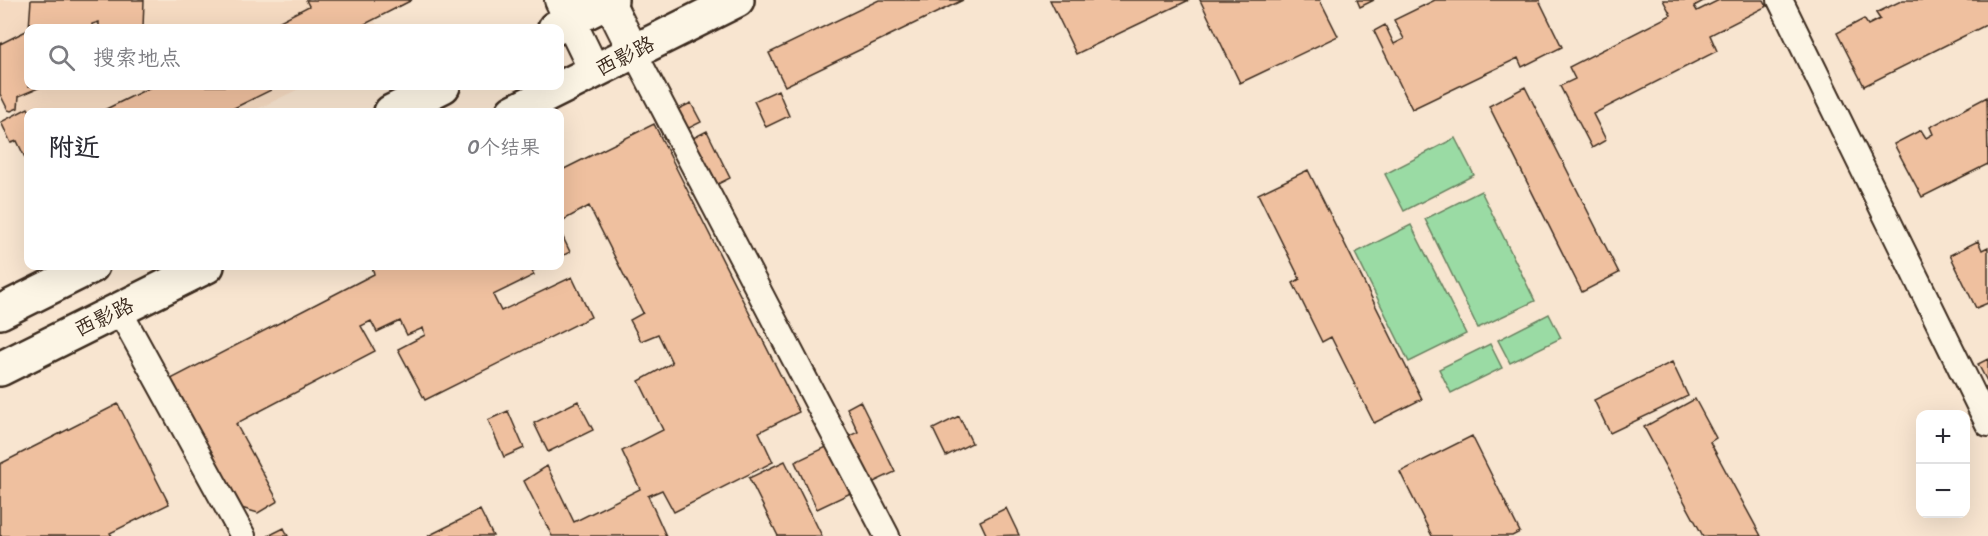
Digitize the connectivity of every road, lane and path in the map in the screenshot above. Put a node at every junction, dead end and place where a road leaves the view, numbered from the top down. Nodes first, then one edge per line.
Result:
1 (609, 0) edge
2 (737, 0) edge
3 (1780, 0) edge
4 (562, 16) edge
5 (634, 52) junction
6 (595, 72) junction
7 (564, 87) edge
8 (435, 90) edge
9 (558, 90) edge
10 (399, 108) edge
11 (521, 108) edge
12 (84, 270) edge
13 (199, 270) edge
14 (119, 310) junction
15 (0, 312) edge
16 (0, 369) edge
17 (1988, 424) edge
18 (243, 536) edge
19 (887, 536) edge

1 - 4 main road
1 - 5 street
2 - 5 main road, 西影路
3 - 17 street
4 - 6 street
5 - 6 main road, 西影路
5 - 19 street
6 - 7 main road, 西影路
8 - 10 main road
9 - 11 main road, 西影路
12 - 15 main road
13 - 14 main road, 西影路
14 - 16 main road, 西影路
14 - 18 street

